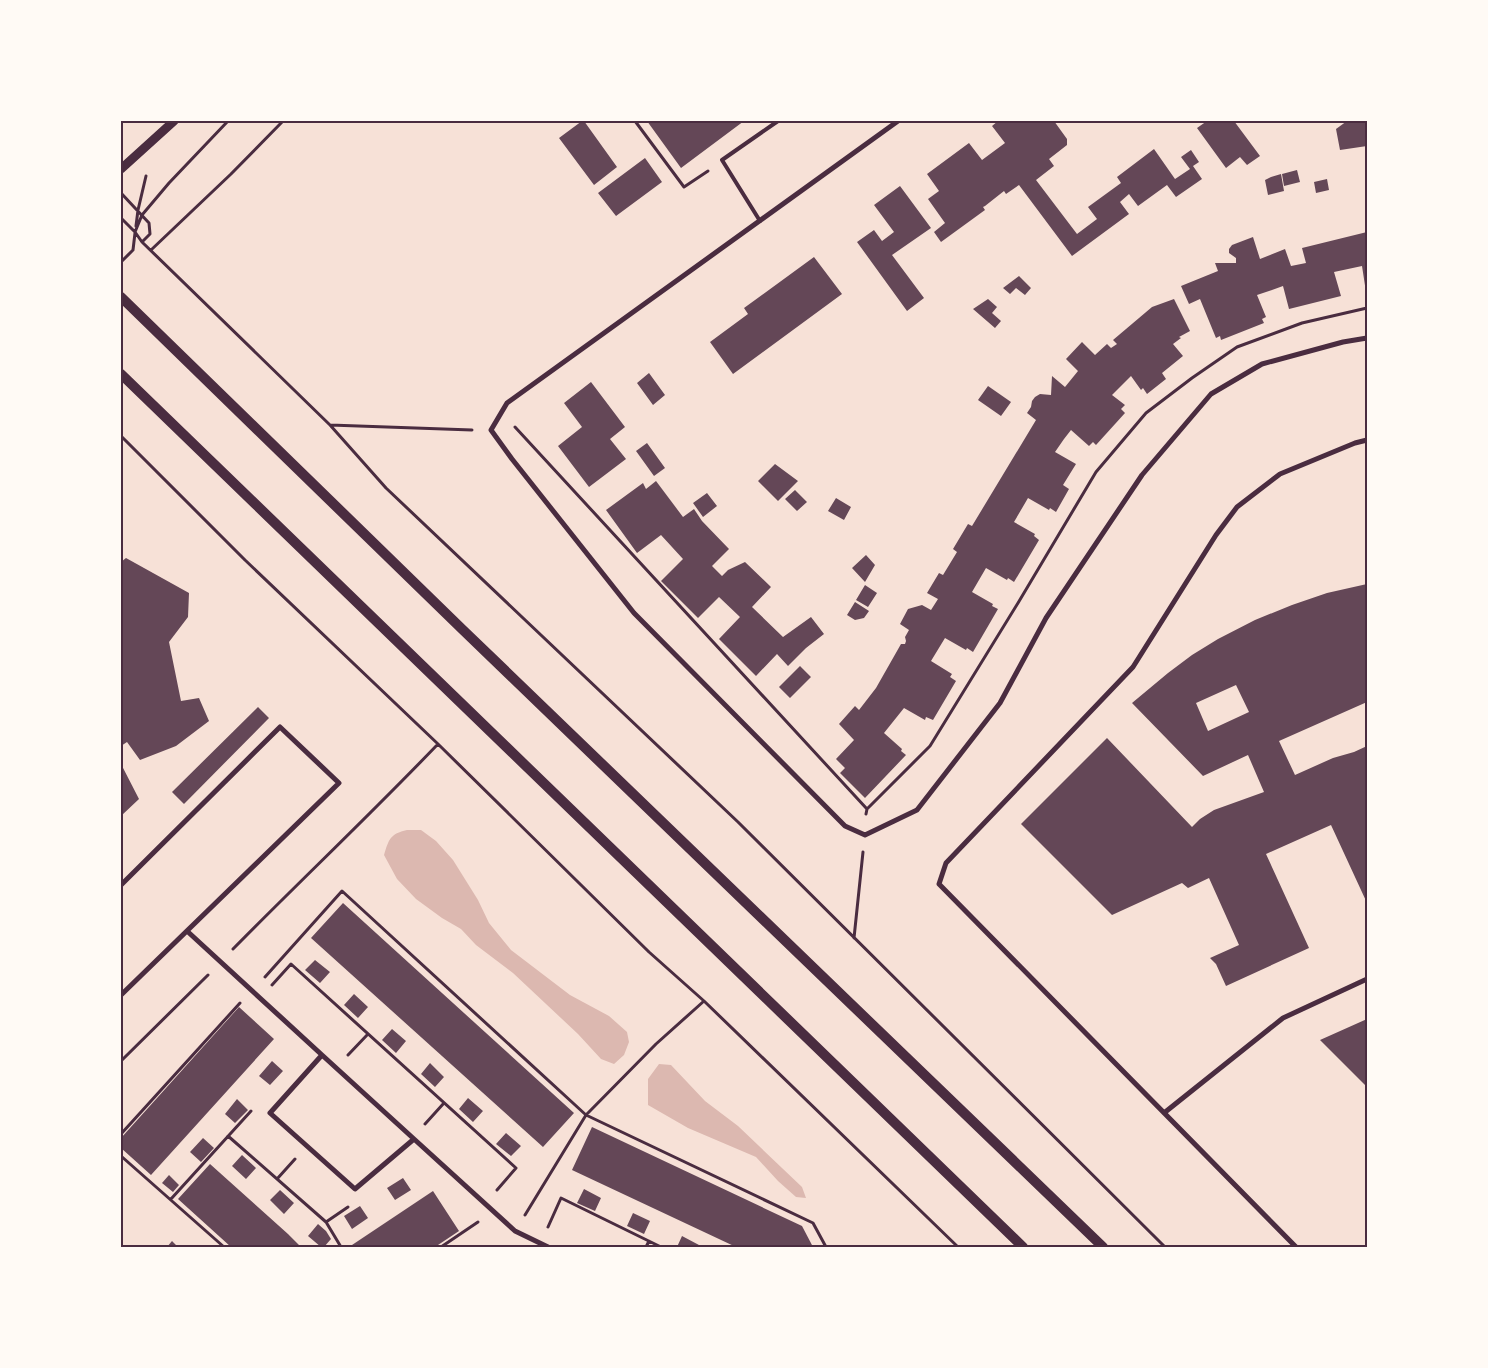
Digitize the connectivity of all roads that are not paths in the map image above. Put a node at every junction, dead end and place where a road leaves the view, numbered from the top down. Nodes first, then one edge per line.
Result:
1 (174, 121) edge
2 (778, 121) edge
3 (898, 121) edge
4 (121, 169) edge
5 (760, 221) junction
6 (121, 298) edge
7 (1367, 338) edge
8 (121, 374) edge
9 (1367, 440) edge
10 (121, 885) edge
11 (187, 931) junction
12 (1367, 979) edge
13 (121, 995) edge
14 (322, 1055) junction
15 (1164, 1113) junction
16 (413, 1138) junction
17 (548, 1247) edge
18 (1023, 1247) edge
19 (1103, 1247) edge
20 (1296, 1247) edge

1 - 4 street
2 - 5 lane
3 - 5 street
5 - 7 street
6 - 19 main road
8 - 18 main road
9 - 15 street
10 - 11 street
11 - 13 street
11 - 14 street
12 - 15 street
14 - 16 street
14 - 16 street
15 - 20 street
16 - 17 street

